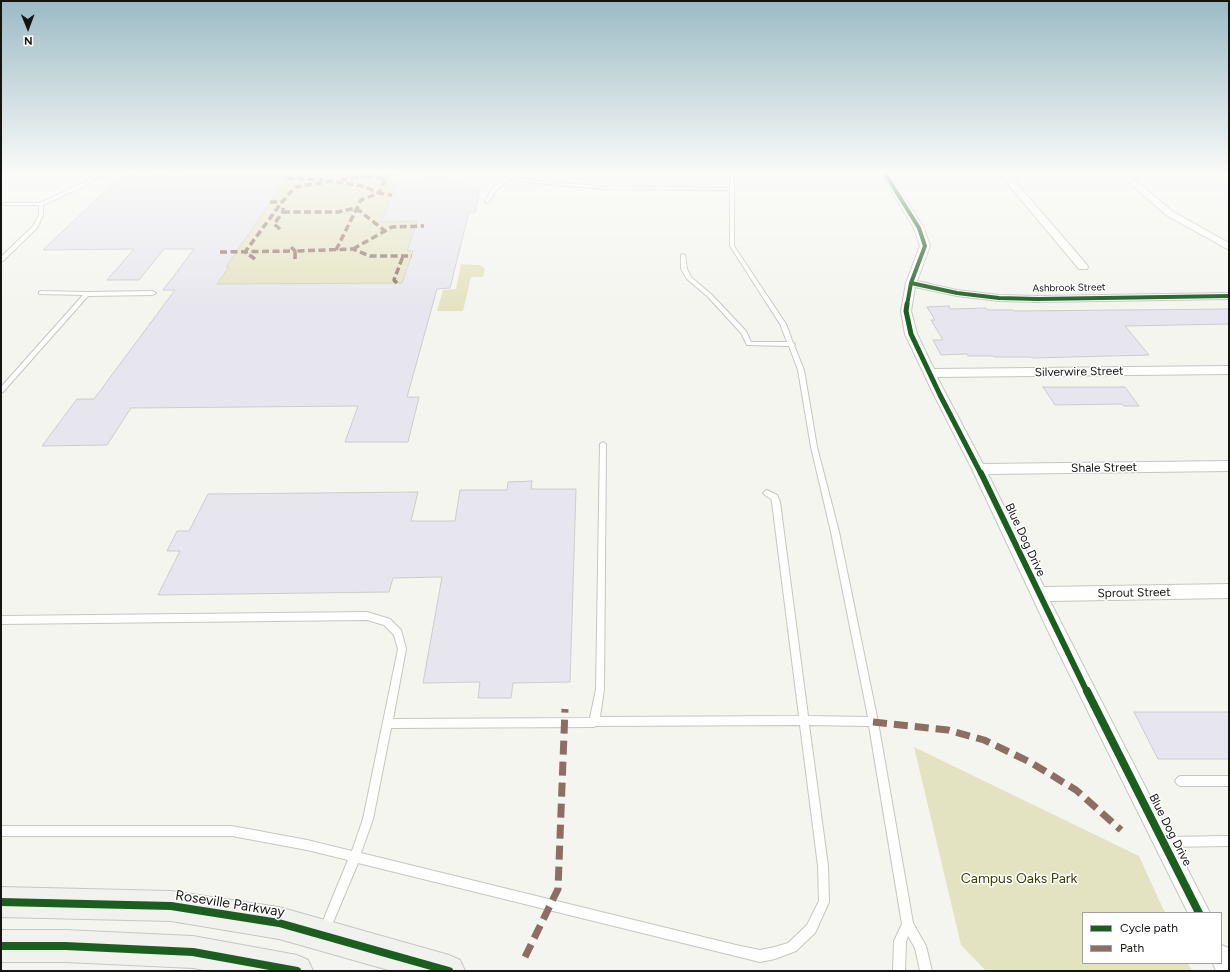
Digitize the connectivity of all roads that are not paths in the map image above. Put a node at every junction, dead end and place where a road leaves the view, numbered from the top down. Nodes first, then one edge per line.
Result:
1 (40, 217) edge
2 (732, 217) edge
3 (912, 217) edge
4 (1041, 217) edge
5 (1176, 217) edge
6 (1229, 248) edge
7 (683, 255) dead end
8 (1, 260) edge
9 (1083, 267) dead end
10 (911, 283) junction
11 (41, 293) dead end
12 (153, 293) dead end
13 (87, 294) junction
14 (1229, 296) edge
15 (792, 344) junction
16 (1229, 370) edge
17 (930, 373) junction
18 (1, 391) edge
19 (603, 444) dead end
20 (1229, 466) edge
21 (979, 469) junction
22 (767, 493) dead end
23 (1229, 591) edge
24 (1038, 594) junction
25 (1, 620) edge
26 (804, 720) junction
27 (874, 722) junction
28 (594, 723) junction
29 (388, 724) junction
30 (1180, 781) dead end
31 (1229, 781) edge
32 (1, 831) edge
33 (1229, 841) edge
34 (1163, 842) junction
35 (355, 857) junction
36 (1, 902) edge
37 (1198, 912) edge
38 (908, 925) junction
39 (322, 935) junction
40 (1, 946) edge
41 (1222, 958) edge
42 (297, 971) edge
43 (449, 971) edge
44 (899, 971) edge
45 (926, 971) edge
46 (1228, 971) edge

1 - 8 lane
2 - 15 lane
3 - 10 street, Blue Dog Drive
4 - 9 street
5 - 6 street
7 - 15 lane
10 - 14 street, Ashbrook Street
10 - 17 street, Blue Dog Drive
11 - 13 lane
12 - 13 lane
13 - 18 lane
15 - 27 lane
16 - 17 street, Silverwire Street
17 - 21 street, Blue Dog Drive
19 - 28 lane
20 - 21 street, Shale Street
21 - 24 street, Blue Dog Drive
22 - 26 lane
23 - 24 street, Sprout Street
24 - 34 street, Blue Dog Drive
25 - 29 lane
26 - 27 lane
26 - 28 lane
26 - 35 lane
27 - 38 lane
28 - 29 lane
29 - 35 lane
30 - 31 lane
32 - 35 lane
33 - 34 lane
34 - 37 street, Blue Dog Drive
35 - 39 lane
36 - 39 street, Roseville Parkway
38 - 44 lane
38 - 45 lane
39 - 43 street, Roseville Parkway
40 - 42 street
41 - 46 street

